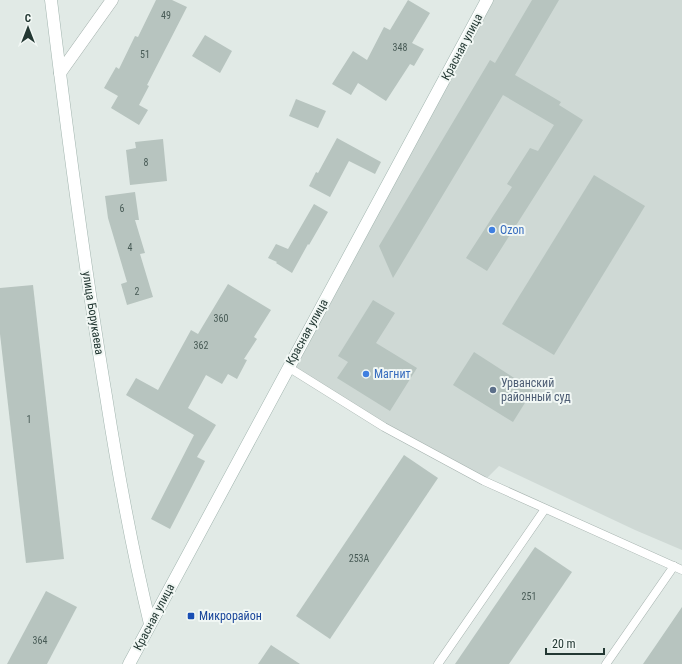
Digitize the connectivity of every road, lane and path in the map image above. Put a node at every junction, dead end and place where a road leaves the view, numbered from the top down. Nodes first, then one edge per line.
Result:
1 (51, 0) edge
2 (112, 0) edge
3 (487, 0) edge
4 (60, 73) junction
5 (288, 367) junction
6 (545, 509) junction
7 (674, 566) junction
8 (682, 570) edge
9 (150, 624) junction
10 (128, 664) edge
11 (438, 664) edge
12 (606, 664) edge

1 - 4 street, улица Борукаева
2 - 4 street
3 - 5 street, Красная улица
4 - 9 street, улица Борукаева
5 - 6 lane
5 - 9 street, Красная улица
6 - 7 lane
6 - 11 lane
7 - 8 lane
7 - 12 lane
9 - 10 street, Красная улица

